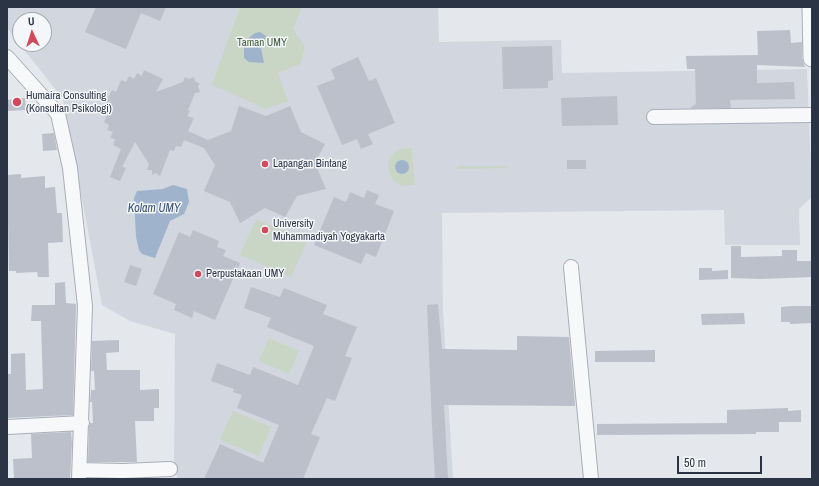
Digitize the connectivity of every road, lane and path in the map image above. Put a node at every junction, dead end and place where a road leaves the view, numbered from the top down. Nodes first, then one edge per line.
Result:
1 (811, 7) edge
2 (7, 57) edge
3 (812, 58) edge
4 (812, 115) edge
5 (654, 117) dead end
6 (571, 268) dead end
7 (82, 423) junction
8 (7, 427) edge
9 (170, 469) dead end
10 (80, 475) edge
11 (591, 479) edge

1 - 3 street
2 - 7 street
4 - 5 street
6 - 11 street
7 - 8 street
7 - 10 street
9 - 10 street

